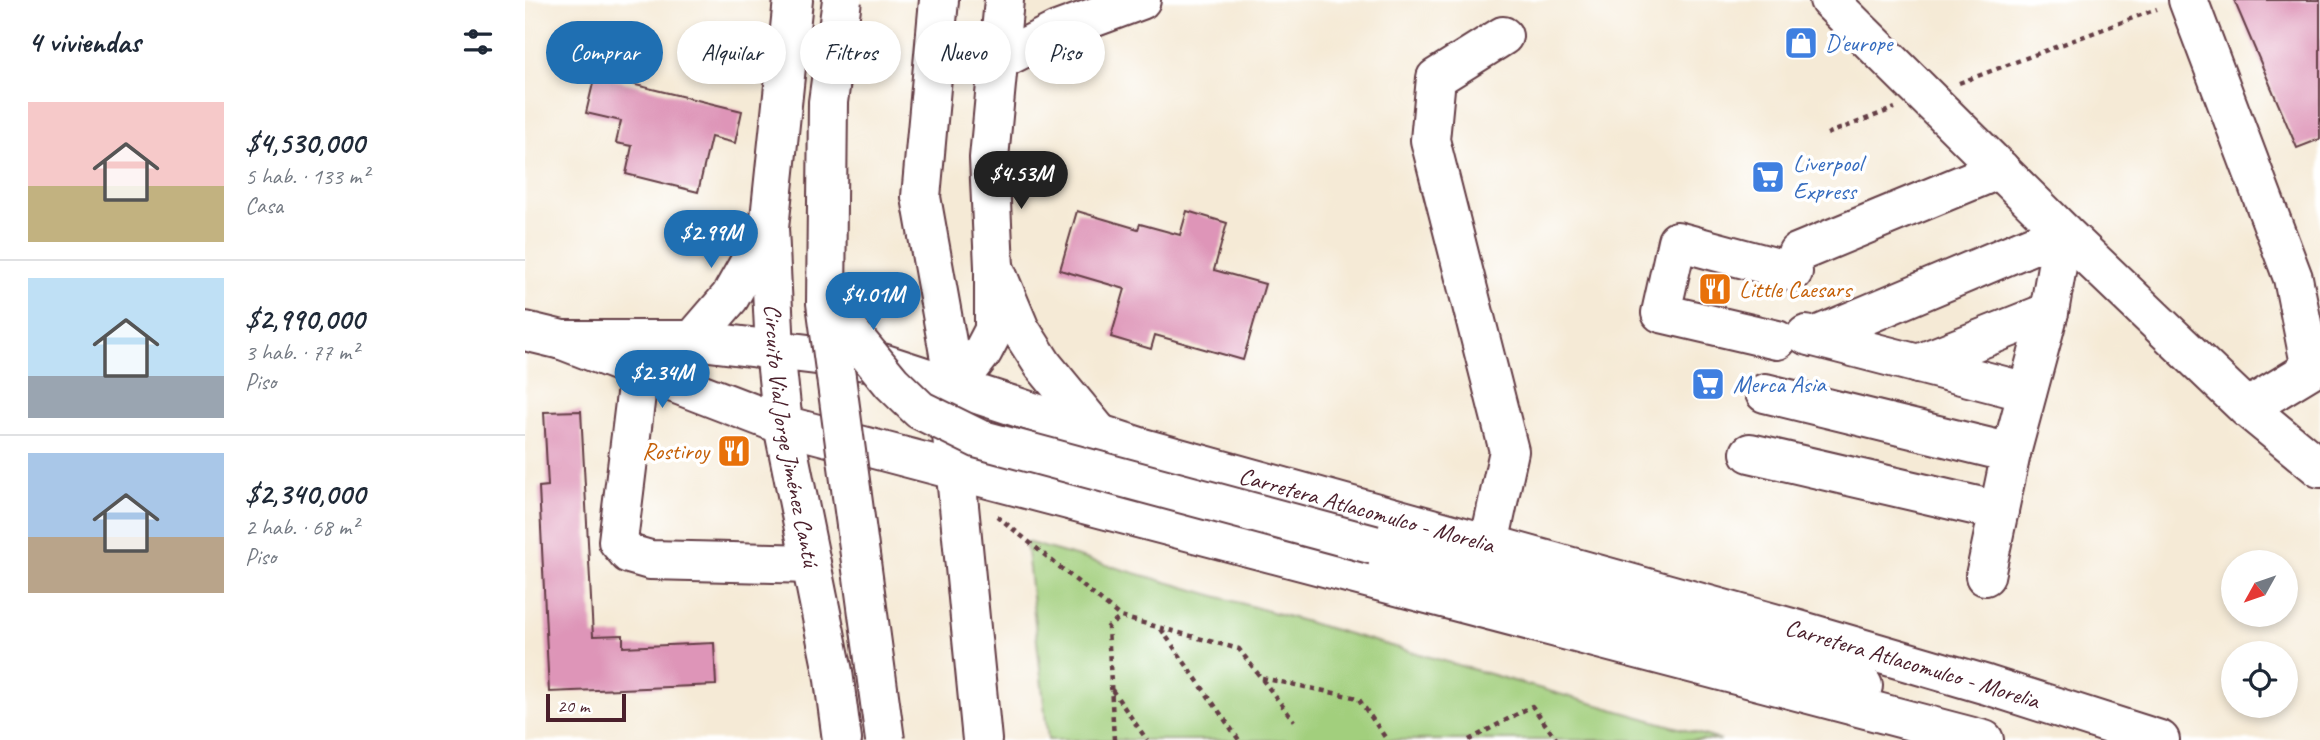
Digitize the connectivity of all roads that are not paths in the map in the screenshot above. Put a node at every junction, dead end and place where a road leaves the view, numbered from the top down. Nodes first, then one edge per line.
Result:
1 (793, 0) edge
2 (842, 0) edge
3 (939, 0) edge
4 (1004, 0) edge
5 (1141, 0) edge
6 (1829, 0) edge
7 (2179, 2) edge
8 (1002, 21) edge
9 (1503, 36) dead end
10 (1011, 54) edge
11 (996, 84) edge
12 (2000, 169) junction
13 (769, 228) junction
14 (2063, 232) junction
15 (994, 267) junction
16 (826, 303) junction
17 (2049, 312) junction
18 (525, 331) edge
19 (1790, 335) junction
20 (562, 340) junction
21 (693, 340) junction
22 (775, 350) junction
23 (1918, 364) junction
24 (639, 370) junction
25 (2316, 383) edge
26 (954, 387) junction
27 (2027, 392) junction
28 (1765, 393) dead end
29 (2247, 408) junction
30 (783, 425) junction
31 (1099, 433) junction
32 (1750, 453) dead end
33 (2011, 453) junction
34 (2320, 468) edge
35 (955, 471) junction
36 (1999, 511) junction
37 (1489, 544) junction
38 (811, 564) junction
39 (1985, 576) dead end
40 (842, 740) edge
41 (884, 740) edge
42 (982, 740) edge
43 (1984, 740) edge
44 (2011, 740) edge
45 (2160, 740) edge

1 - 13 main road, Circuito Vial Jorge Jiménez Cantú
2 - 16 main road, Circuito Vial Jorge Jiménez Cantú, bridge
3 - 26 main road
4 - 8 main road
5 - 10 main road
6 - 12 main road
7 - 25 main road
9 - 37 main road
11 - 15 main road
12 - 14 main road
12 - 19 main road
13 - 21 main road
13 - 22 main road, Circuito Vial Jorge Jiménez Cantú
14 - 17 main road
14 - 19 main road
14 - 29 main road
15 - 26 main road
15 - 31 main road
16 - 41 main road, Circuito Vial Jorge Jiménez Cantú, bridge
16 - 44 main road, bridge
17 - 23 main road
17 - 27 main road
18 - 20 main road, Carretera Atlacomulco - Morelia
19 - 23 main road
20 - 21 main road, Carretera Atlacomulco - Morelia
20 - 24 main road, Carretera Atlacomulco - Morelia
21 - 22 main road, Carretera Atlacomulco - Morelia
22 - 26 main road, Carretera Atlacomulco - Morelia
22 - 30 main road, Circuito Vial Jorge Jiménez Cantú
23 - 27 main road
24 - 30 main road, Carretera Atlacomulco - Morelia
24 - 38 main road
25 - 29 main road
26 - 31 main road, Carretera Atlacomulco - Morelia
26 - 35 main road
27 - 33 main road
28 - 33 main road
29 - 34 main road
30 - 35 main road, Carretera Atlacomulco - Morelia
30 - 38 main road, Circuito Vial Jorge Jiménez Cantú
31 - 37 main road, Carretera Atlacomulco - Morelia
32 - 36 main road
33 - 36 main road
35 - 42 main road
35 - 43 main road, Carretera Atlacomulco - Morelia
36 - 39 main road
37 - 45 main road, Carretera Atlacomulco - Morelia
38 - 40 main road, Circuito Vial Jorge Jiménez Cantú

